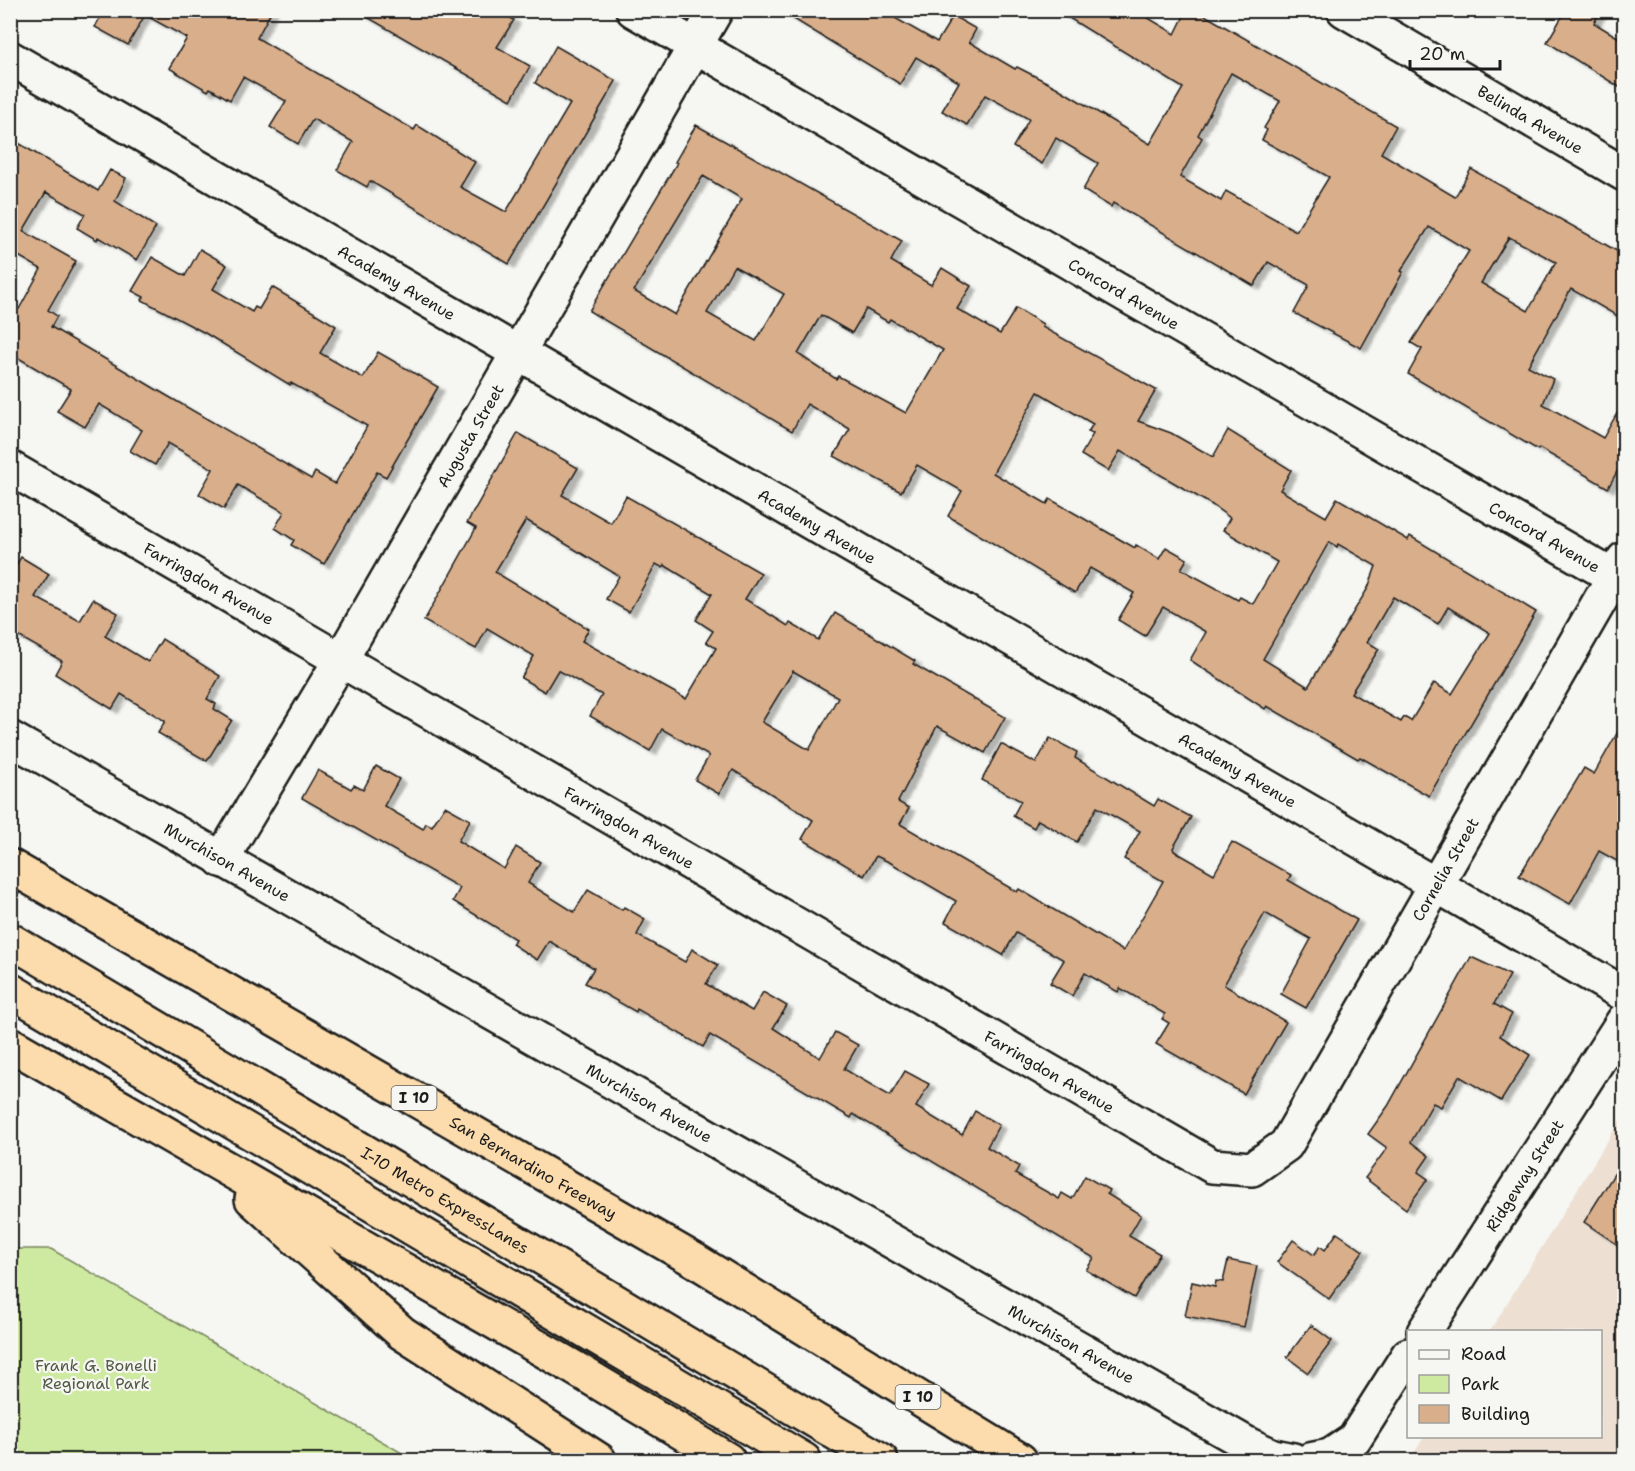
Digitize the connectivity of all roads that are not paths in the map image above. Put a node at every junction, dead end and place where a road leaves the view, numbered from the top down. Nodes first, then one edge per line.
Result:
1 (633, 10) edge
2 (716, 10) edge
3 (1344, 10) edge
4 (695, 47) junction
5 (10, 58) edge
6 (1624, 174) edge
7 (520, 352) junction
8 (10, 468) edge
9 (1619, 568) edge
10 (340, 661) junction
11 (10, 738) edge
12 (221, 860) junction
13 (10, 866) edge
14 (1435, 885) junction
15 (10, 940) edge
16 (10, 990) edge
17 (1624, 994) edge
18 (1624, 1020) edge
19 (10, 1044) edge
20 (202, 1154) junction
21 (1251, 1169) joint
22 (1425, 1330) edge
23 (1407, 1357) edge
24 (599, 1461) edge
25 (728, 1461) edge
26 (804, 1461) edge
27 (881, 1461) edge
28 (1020, 1461) edge
29 (1293, 1461) edge
30 (1310, 1461) edge

1 - 4 street, Concord Avenue
2 - 4 street, Augusta Street
3 - 6 street, Belinda Avenue
4 - 7 street, Augusta Street
4 - 9 street, Concord Avenue
5 - 7 street, Academy Avenue
7 - 10 street, Augusta Street
7 - 14 street, Academy Avenue
8 - 10 street, Farringdon Avenue
9 - 14 street, Cornelia Street
10 - 12 street, Augusta Street
10 - 21 street, Farringdon Avenue
11 - 12 street, Murchison Avenue
12 - 29 street, Murchison Avenue
13 - 28 highway, San Bernardino Freeway / I 10
14 - 17 street, Academy Avenue
14 - 21 street, Cornelia Street
15 - 27 highway, I-10 Metro ExpressLanes
16 - 26 highway
18 - 22 street, Ridgeway Street
19 - 20 highway
20 - 24 highway
20 - 25 highway
23 - 30 street

